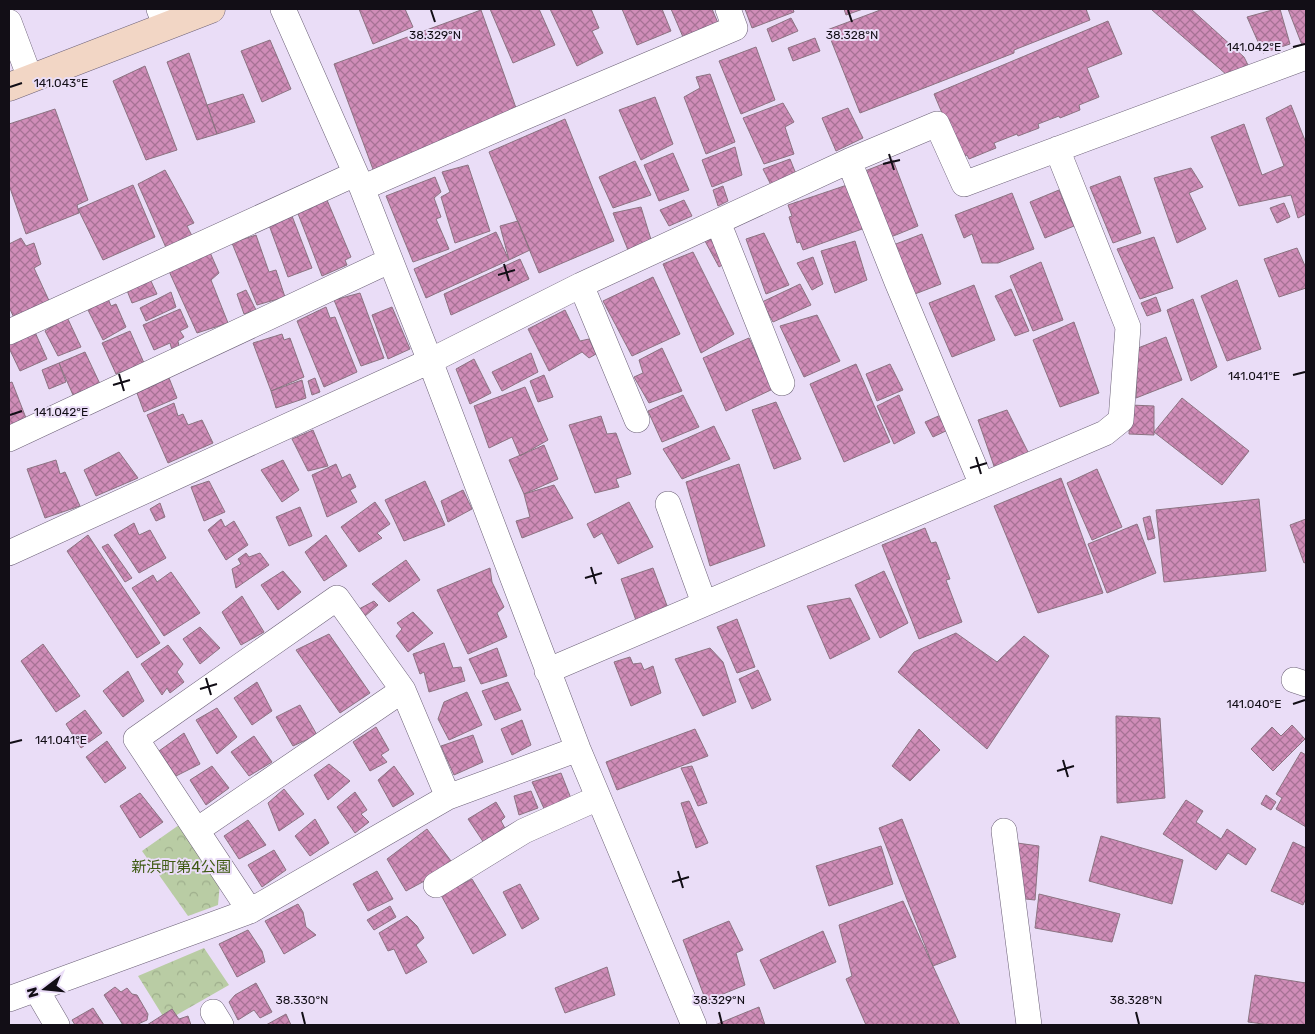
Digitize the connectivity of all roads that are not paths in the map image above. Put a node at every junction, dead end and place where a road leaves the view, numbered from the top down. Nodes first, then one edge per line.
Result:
1 (211, 9) edge
2 (283, 9) edge
3 (728, 9) edge
4 (162, 18) edge
5 (9, 22) edge
6 (1306, 56) edge
7 (19, 82) edge
8 (1057, 148) junction
9 (850, 161) junction
10 (358, 181) junction
11 (718, 222) junction
12 (389, 261) junction
13 (581, 285) junction
14 (9, 332) edge
15 (430, 361) junction
16 (782, 383) dead end
17 (637, 420) dead end
18 (9, 439) edge
19 (982, 485) junction
20 (668, 504) dead end
21 (9, 553) edge
22 (704, 603) junction
23 (547, 671) junction
24 (403, 690) junction
25 (578, 749) junction
26 (448, 797) junction
27 (598, 798) junction
28 (197, 830) junction
29 (1004, 831) dead end
30 (436, 885) dead end
31 (250, 911) junction
32 (36, 989) junction
33 (9, 999) edge
34 (57, 1025) edge
35 (694, 1025) edge
36 (1029, 1025) edge

1 - 4 street
2 - 10 street
3 - 10 street
4 - 7 street
5 - 7 street
6 - 8 street
8 - 9 street
8 - 19 street
9 - 11 street
9 - 19 street
10 - 12 street
10 - 14 street
11 - 13 street
11 - 16 street
12 - 15 street
12 - 18 street
13 - 15 street
13 - 17 street
15 - 21 street
15 - 23 street
19 - 22 street
20 - 22 street
22 - 23 street
23 - 25 street
24 - 26 street
24 - 28 street
24 - 28 street
25 - 26 street
25 - 27 street
26 - 31 street
27 - 30 street
27 - 35 street
28 - 31 street
29 - 36 street
31 - 32 street
32 - 33 street
32 - 34 street

